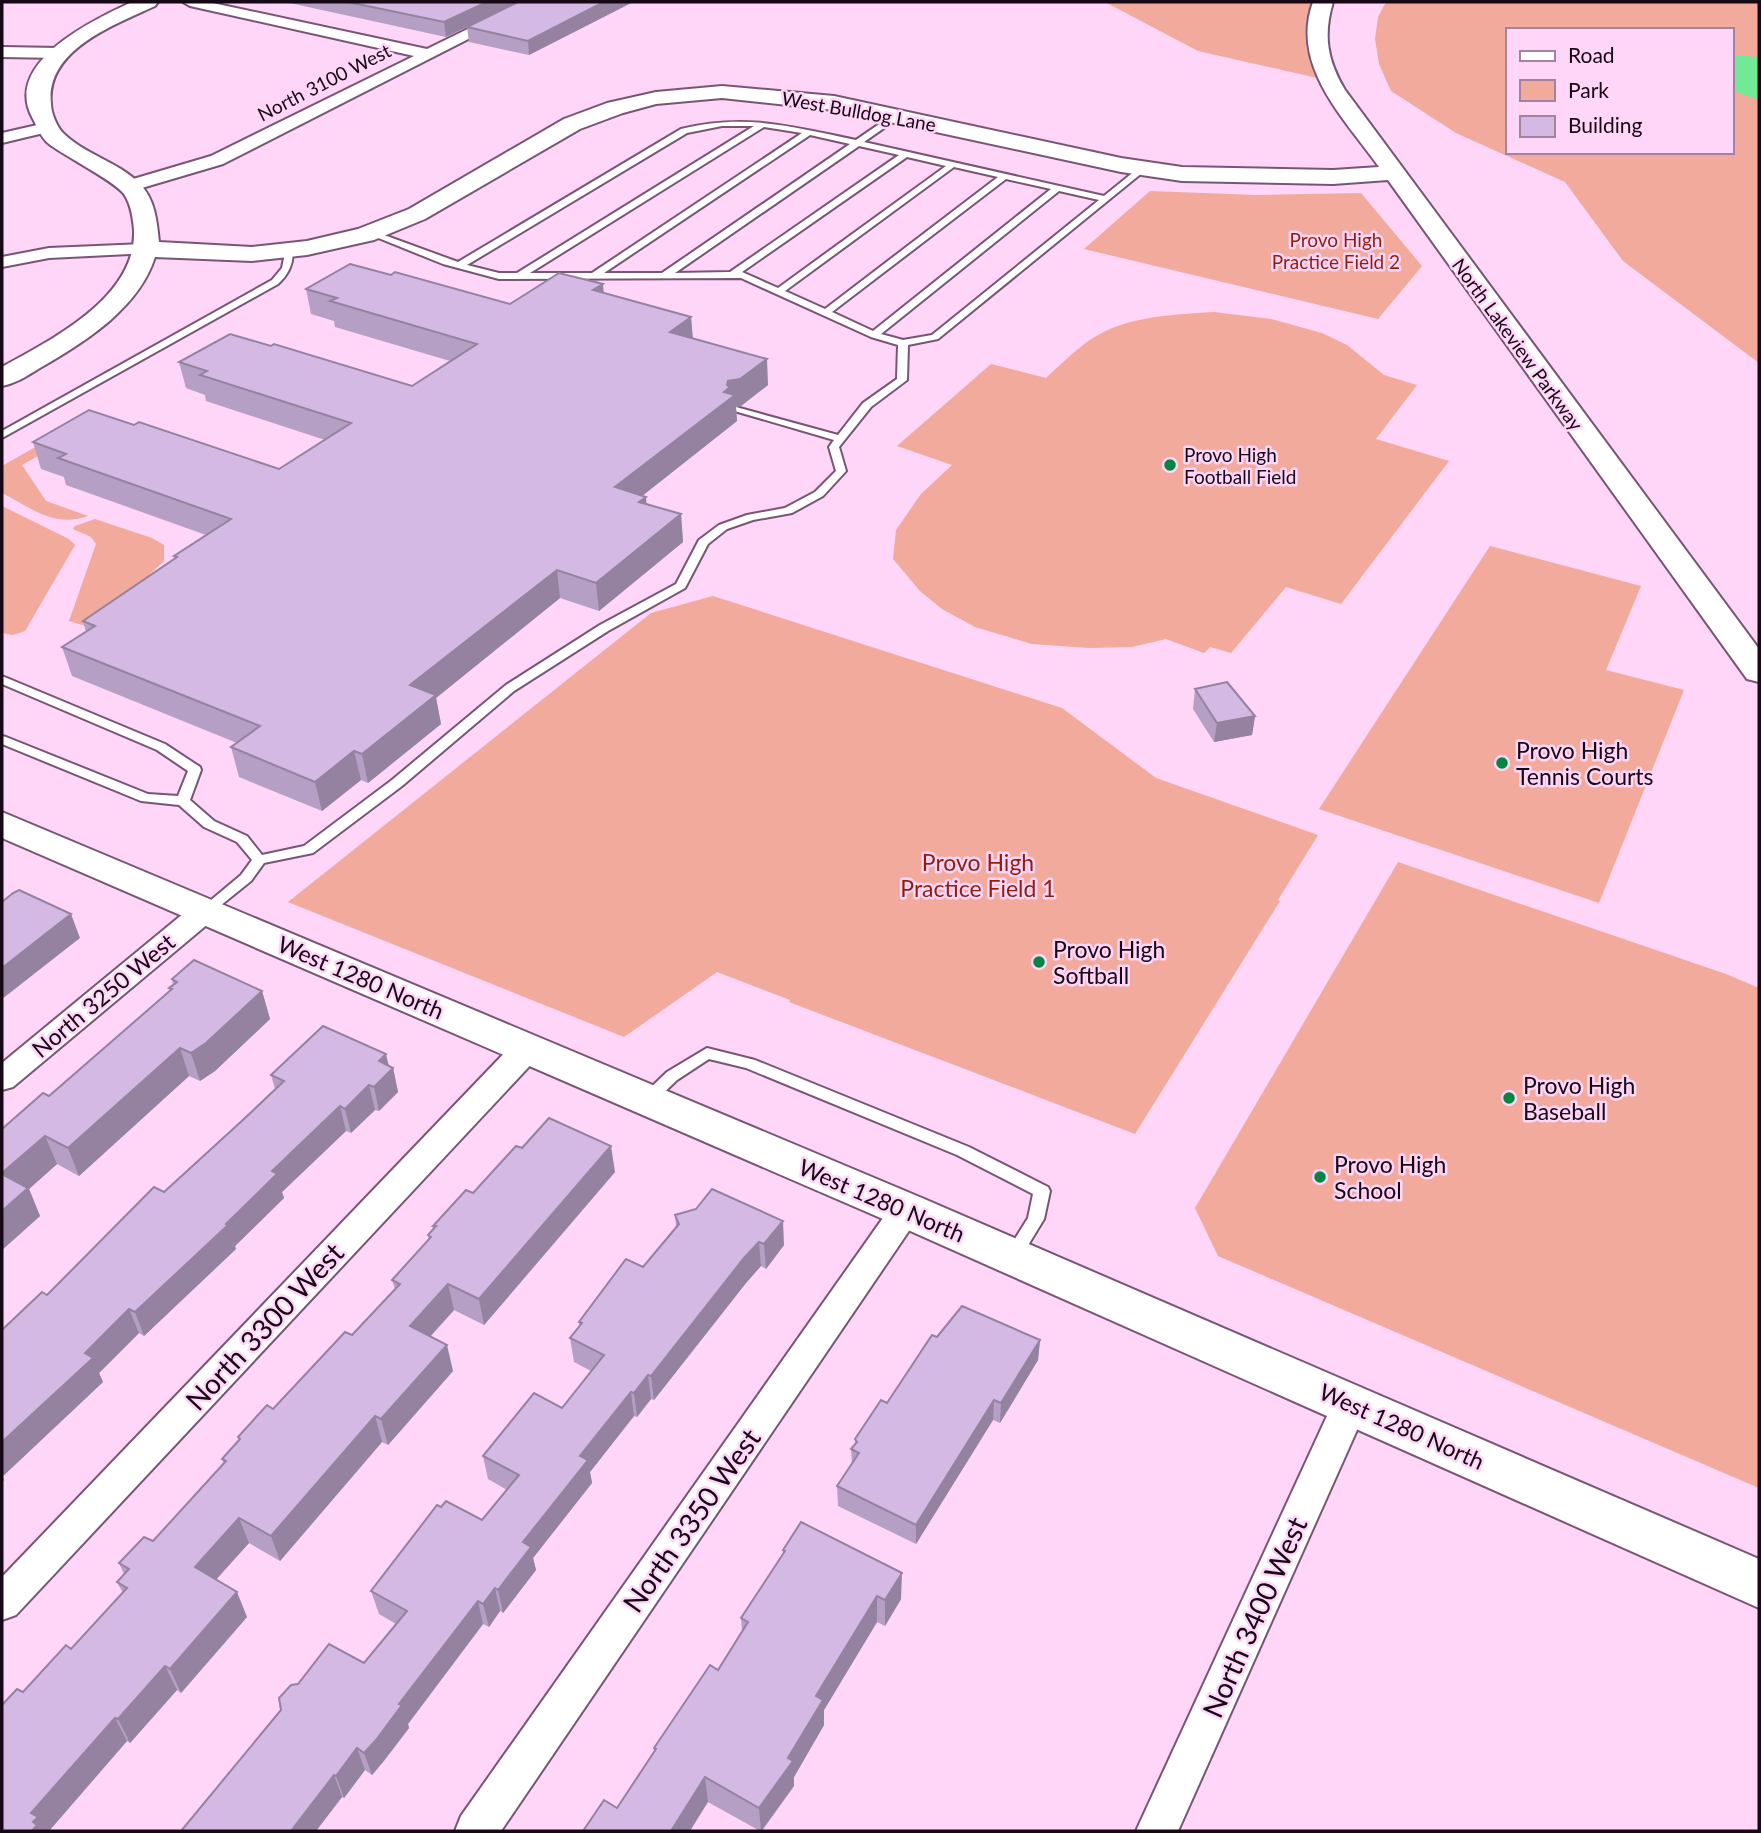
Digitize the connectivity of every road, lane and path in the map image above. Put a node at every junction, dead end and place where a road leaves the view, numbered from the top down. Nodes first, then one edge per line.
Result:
1 (148, 2) edge
2 (190, 2) edge
3 (534, 2) edge
4 (1323, 2) edge
5 (2, 52) edge
6 (58, 53) junction
7 (426, 54) junction
8 (897, 116) junction
9 (764, 124) junction
10 (46, 128) junction
11 (809, 132) junction
12 (2, 138) edge
13 (858, 143) junction
14 (906, 154) junction
15 (953, 164) junction
16 (1144, 168) junction
17 (1392, 173) junction
18 (1005, 176) junction
19 (129, 186) junction
20 (1058, 188) junction
21 (1106, 199) junction
22 (370, 233) junction
23 (144, 249) junction
24 (289, 250) junction
25 (2, 262) edge
26 (459, 266) junction
27 (732, 275) junction
28 (664, 276) junction
29 (518, 277) junction
30 (590, 277) junction
31 (778, 292) junction
32 (825, 313) junction
33 (874, 335) junction
34 (903, 343) junction
35 (2, 378) edge
36 (736, 410) edge
37 (2, 435) edge
38 (841, 439) junction
39 (1759, 672) edge
40 (2, 680) edge
41 (2, 740) edge
42 (183, 801) junction
43 (2, 824) edge
44 (259, 860) junction
45 (205, 911) junction
46 (527, 1049) junction
47 (2, 1079) edge
48 (647, 1100) junction
49 (906, 1210) junction
50 (1013, 1256) junction
51 (1351, 1403) junction
52 (1759, 1584) edge
53 (2, 1603) edge
54 (476, 1831) edge
55 (1157, 1831) edge

1 - 6 street
2 - 7 street
3 - 7 street, North 3100 West
4 - 17 street, North Lakeview Parkway
5 - 6 street
6 - 10 street
7 - 19 street, North 3100 West
8 - 13 lane
8 - 16 street, West Bulldog Lane
8 - 22 street, West Bulldog Lane
9 - 11 lane
9 - 26 lane
9 - 29 lane
10 - 12 street
10 - 19 street
11 - 13 lane
11 - 30 lane
13 - 14 lane
13 - 28 lane
14 - 15 lane
14 - 27 lane
15 - 18 lane
15 - 31 lane
16 - 17 street, West Bulldog Lane
16 - 21 lane
17 - 39 street, North Lakeview Parkway
18 - 20 lane
18 - 32 lane
19 - 23 street
20 - 21 lane
20 - 33 lane
21 - 34 lane
22 - 24 street, West Bulldog Lane
22 - 26 lane
23 - 24 street, West Bulldog Lane
23 - 25 street
23 - 35 street
24 - 37 lane
26 - 29 lane
27 - 28 lane
27 - 31 lane
28 - 30 lane
29 - 30 lane
31 - 32 lane
32 - 33 lane
33 - 34 lane
34 - 38 lane
36 - 38 lane
38 - 44 lane
40 - 42 lane
41 - 42 lane
42 - 44 lane
43 - 45 street, West 1280 North
44 - 45 lane
45 - 46 street, West 1280 North
45 - 47 street, North 3250 West
46 - 48 street, West 1280 North
46 - 53 street, North 3300 West
48 - 49 street, West 1280 North
48 - 50 lane
49 - 50 street, West 1280 North
49 - 54 street, North 3350 West
50 - 51 street, West 1280 North
51 - 52 street, West 1280 North
51 - 55 street, North 3400 West

